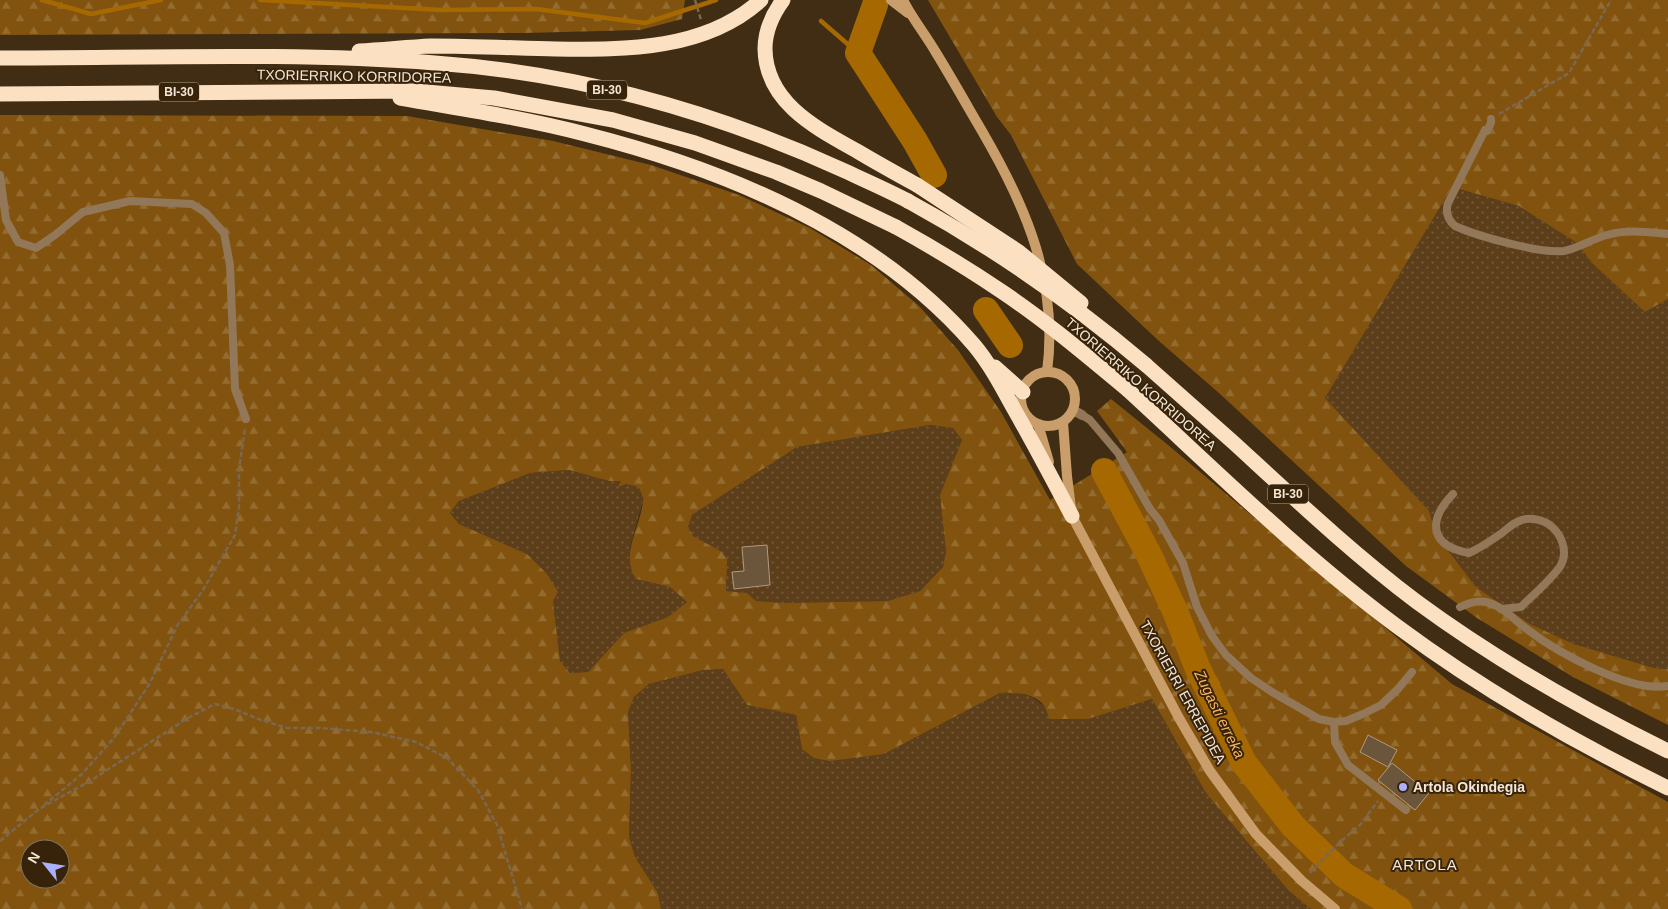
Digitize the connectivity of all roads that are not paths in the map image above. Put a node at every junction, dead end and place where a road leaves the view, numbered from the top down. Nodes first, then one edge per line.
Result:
1 (760, 0) edge
2 (783, 0) edge
3 (891, 0) edge
4 (903, 0) edge
5 (910, 15) junction
6 (288, 56) junction
7 (0, 58) edge
8 (359, 91) junction
9 (0, 94) edge
10 (1491, 118) road end
11 (0, 175) edge
12 (1668, 234) edge
13 (1105, 330) junction
14 (984, 358) junction
15 (1047, 372) junction
16 (1022, 392) junction
17 (1077, 412) junction
18 (246, 419) road end
19 (1063, 422) junction
20 (1038, 424) junction
21 (1055, 484) junction
22 (1453, 494) dead end
23 (1072, 516) junction
24 (1460, 607) dead end
25 (1501, 609) junction
26 (1412, 672) dead end
27 (1668, 686) edge
28 (1334, 722) junction
29 (1668, 751) edge
30 (1668, 788) edge
31 (1406, 810) dead end
32 (1335, 909) edge

1 - 6 highway
2 - 13 highway, bridge
3 - 5 main road
4 - 5 main road
5 - 15 main road
6 - 7 highway, TXORIERRIKO KORRIDOREA / BI-30
6 - 13 highway, TXORIERRIKO KORRIDOREA / BI-30, bridge
8 - 9 highway, TXORIERRIKO KORRIDOREA / BI-30
8 - 14 highway
8 - 30 highway, TXORIERRIKO KORRIDOREA / BI-30, bridge
10 - 12 lane
11 - 18 lane
13 - 29 highway, TXORIERRIKO KORRIDOREA / BI-30, bridge
14 - 16 highway
14 - 21 highway
15 - 16 main road
15 - 17 main road
16 - 20 main road
17 - 19 main road
17 - 28 lane
19 - 20 main road
19 - 23 main road
20 - 21 main road
21 - 23 highway
22 - 25 lane
23 - 32 main road, TXORIERRI ERREPIDEA
24 - 25 lane
25 - 27 lane
26 - 28 lane
28 - 31 lane

